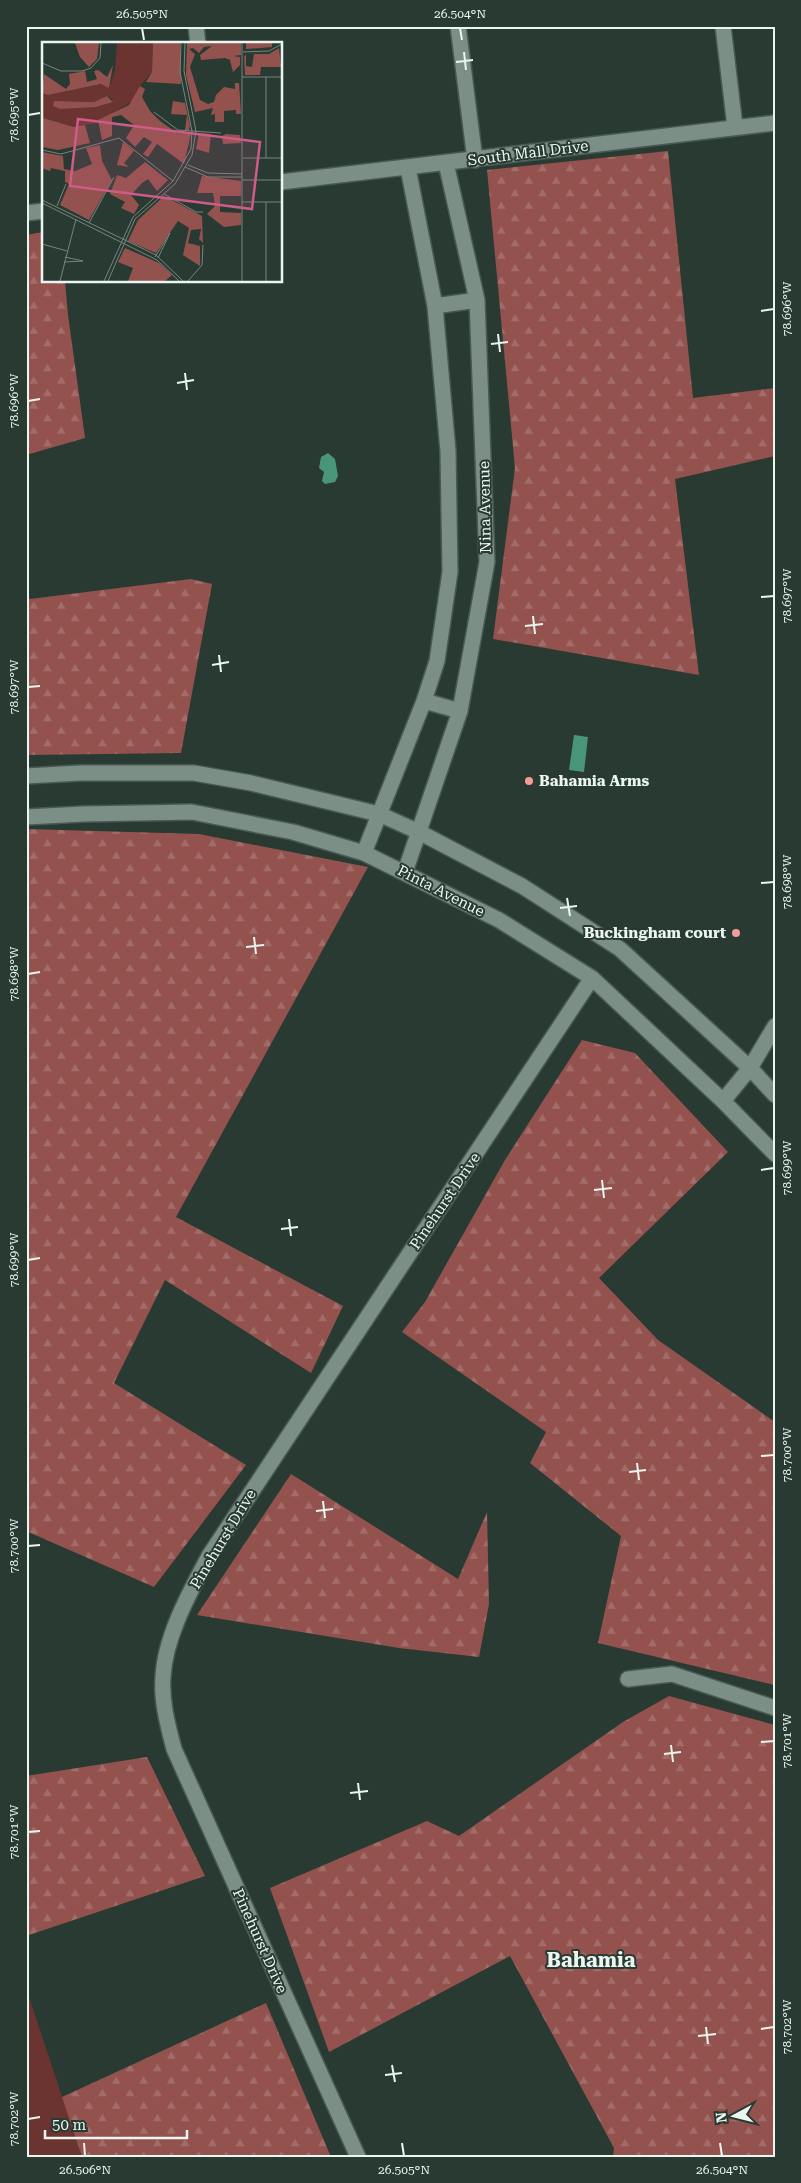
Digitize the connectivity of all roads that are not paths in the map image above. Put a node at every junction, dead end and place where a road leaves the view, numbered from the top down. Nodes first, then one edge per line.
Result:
1 (196, 26) edge
2 (458, 26) edge
3 (723, 26) edge
4 (198, 42) edge
5 (775, 123) edge
6 (735, 127) junction
7 (475, 160) junction
8 (446, 163) junction
9 (408, 168) junction
10 (282, 182) edge
11 (42, 211) edge
12 (26, 213) edge
13 (477, 300) junction
14 (435, 306) junction
15 (424, 701) junction
16 (460, 711) junction
17 (26, 776) edge
18 (379, 814) junction
19 (26, 817) edge
20 (419, 832) junction
21 (364, 853) junction
22 (405, 872) junction
23 (592, 978) junction
24 (775, 1026) edge
25 (750, 1068) junction
26 (775, 1095) edge
27 (723, 1101) junction
28 (775, 1154) edge
29 (628, 1679) dead end
30 (775, 1708) edge
31 (358, 2157) edge

1 - 4 street
2 - 7 street
3 - 6 street
5 - 6 street, South Mall Drive
6 - 7 street, South Mall Drive
7 - 8 street, South Mall Drive
8 - 9 street, South Mall Drive
8 - 13 street, Nina Avenue
9 - 10 street, South Mall Drive
9 - 14 street
11 - 12 street
13 - 14 street
13 - 16 street, Nina Avenue
14 - 15 street
15 - 16 street
15 - 18 street
16 - 20 street, Nina Avenue
17 - 18 street
18 - 20 street
18 - 21 street
19 - 21 street, Pinta Avenue
20 - 22 street, Nina Avenue
20 - 25 street
21 - 22 street, Pinta Avenue
22 - 23 street, Pinta Avenue
23 - 27 street, Pinta Avenue
23 - 31 street, Pinehurst Drive
24 - 25 street
25 - 26 street
25 - 27 street
27 - 28 street, Pinta Avenue
29 - 30 street

